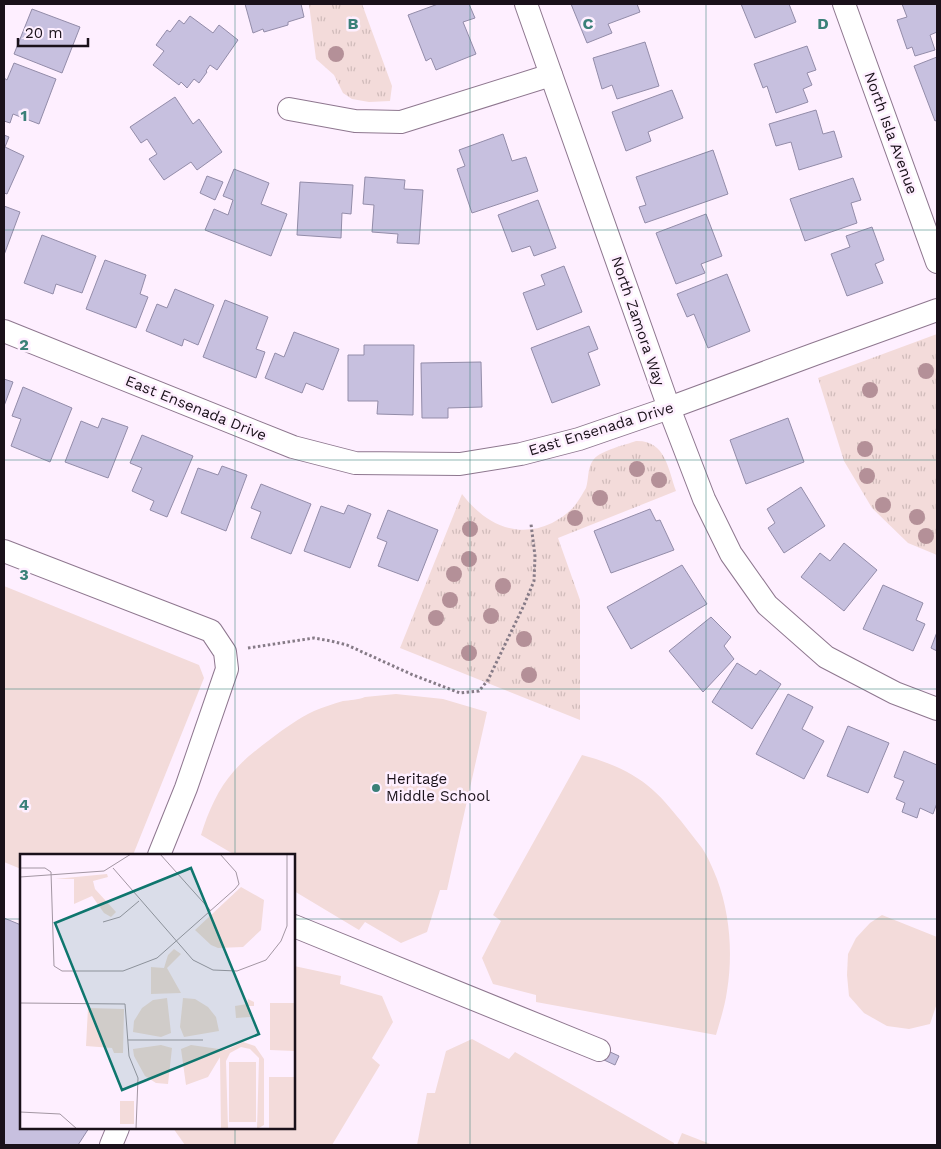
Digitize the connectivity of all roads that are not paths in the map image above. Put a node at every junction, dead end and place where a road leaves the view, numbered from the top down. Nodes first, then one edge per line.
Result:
1 (526, 4) edge
2 (844, 4) edge
3 (551, 75) junction
4 (289, 108) dead end
5 (937, 262) edge
6 (937, 310) edge
7 (4, 331) edge
8 (669, 408) junction
9 (4, 551) edge
10 (937, 710) edge
11 (160, 854) edge
12 (295, 926) edge
13 (599, 1050) dead end
14 (118, 1129) edge
15 (111, 1145) edge

1 - 3 street, North Zamora Way
2 - 5 street, North Isla Avenue
3 - 4 street
3 - 8 street, North Zamora Way
6 - 8 street, East Ensenada Drive
7 - 8 street, East Ensenada Drive
8 - 10 street, North Zamora Way
9 - 11 street
12 - 13 street
14 - 15 street

